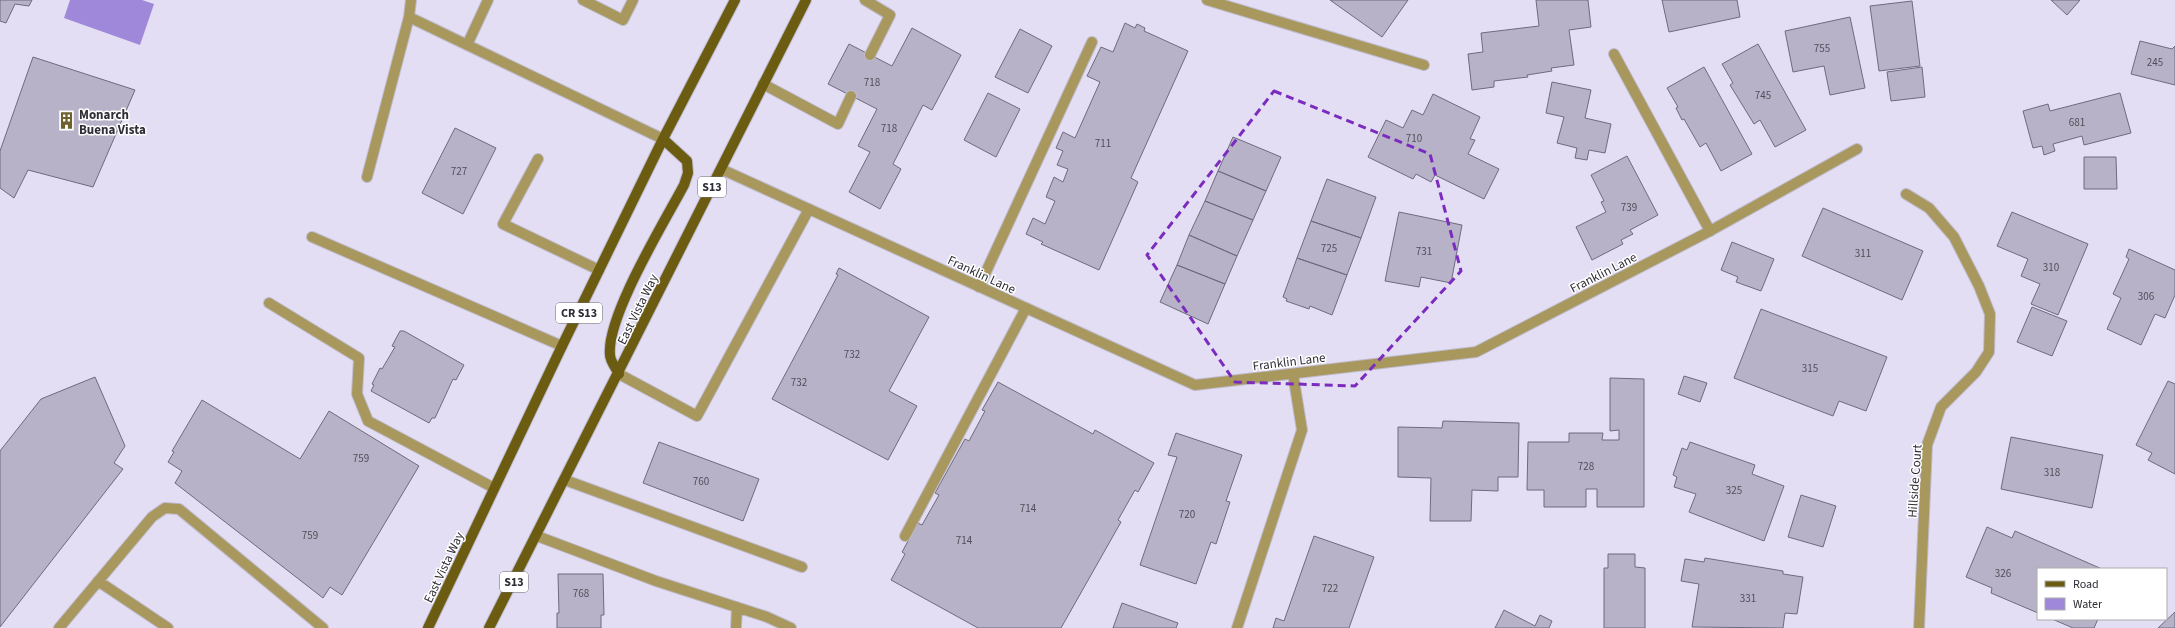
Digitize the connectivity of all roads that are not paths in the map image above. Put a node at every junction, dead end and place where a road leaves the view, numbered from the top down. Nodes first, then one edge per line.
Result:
1 (411, 0) edge
2 (488, 0) edge
3 (583, 0) edge
4 (633, 0) edge
5 (735, 0) edge
6 (806, 0) edge
7 (865, 0) edge
8 (1207, 0) edge
9 (409, 17) junction
10 (1092, 42) dead end
11 (466, 45) junction
12 (1614, 54) dead end
13 (870, 55) dead end
14 (1424, 65) dead end
15 (764, 84) junction
16 (851, 96) dead end
17 (663, 139) junction
18 (1857, 150) dead end
19 (538, 159) dead end
20 (721, 169) junction
21 (367, 177) dead end
22 (1906, 194) dead end
23 (808, 209) junction
24 (1710, 232) junction
25 (312, 237) dead end
26 (599, 270) junction
27 (979, 287) junction
28 (269, 303) dead end
29 (1026, 308) junction
30 (562, 346) junction
31 (619, 374) junction
32 (1293, 374) junction
33 (565, 480) junction
34 (494, 488) junction
35 (537, 536) junction
36 (905, 536) dead end
37 (802, 567) dead end
38 (98, 581) junction
39 (737, 607) junction
40 (59, 628) edge
41 (168, 628) edge
42 (323, 628) edge
43 (428, 628) edge
44 (489, 628) edge
45 (736, 628) edge
46 (791, 628) edge
47 (1237, 628) edge
48 (1919, 628) edge

1 - 9 street
2 - 11 street
3 - 4 street
5 - 17 main road, East Vista Way / CR S13
6 - 15 main road, East Vista Way / S13
7 - 13 street
8 - 14 street
9 - 11 street
9 - 21 street
10 - 27 street
11 - 17 street
12 - 24 street
15 - 16 street
15 - 20 main road, East Vista Way / S13
17 - 26 main road, East Vista Way / CR S13
17 - 31 main road
18 - 24 street, Franklin Lane
19 - 26 street
20 - 23 street, Franklin Lane
20 - 31 main road, East Vista Way / S13
22 - 48 street, Hillside Court
23 - 27 street, Franklin Lane
23 - 31 street
24 - 32 street, Franklin Lane
25 - 30 street
26 - 30 main road, East Vista Way / CR S13
27 - 29 street, Franklin Lane
28 - 34 street
29 - 32 street, Franklin Lane
29 - 36 street
30 - 34 main road, East Vista Way / CR S13
31 - 33 main road, East Vista Way / S13
32 - 47 street
33 - 35 main road, East Vista Way / S13
33 - 37 street
34 - 43 main road, East Vista Way / CR S13
35 - 39 street
35 - 44 main road, East Vista Way / S13
38 - 40 street
38 - 41 street
38 - 42 street
39 - 45 street
39 - 46 street

